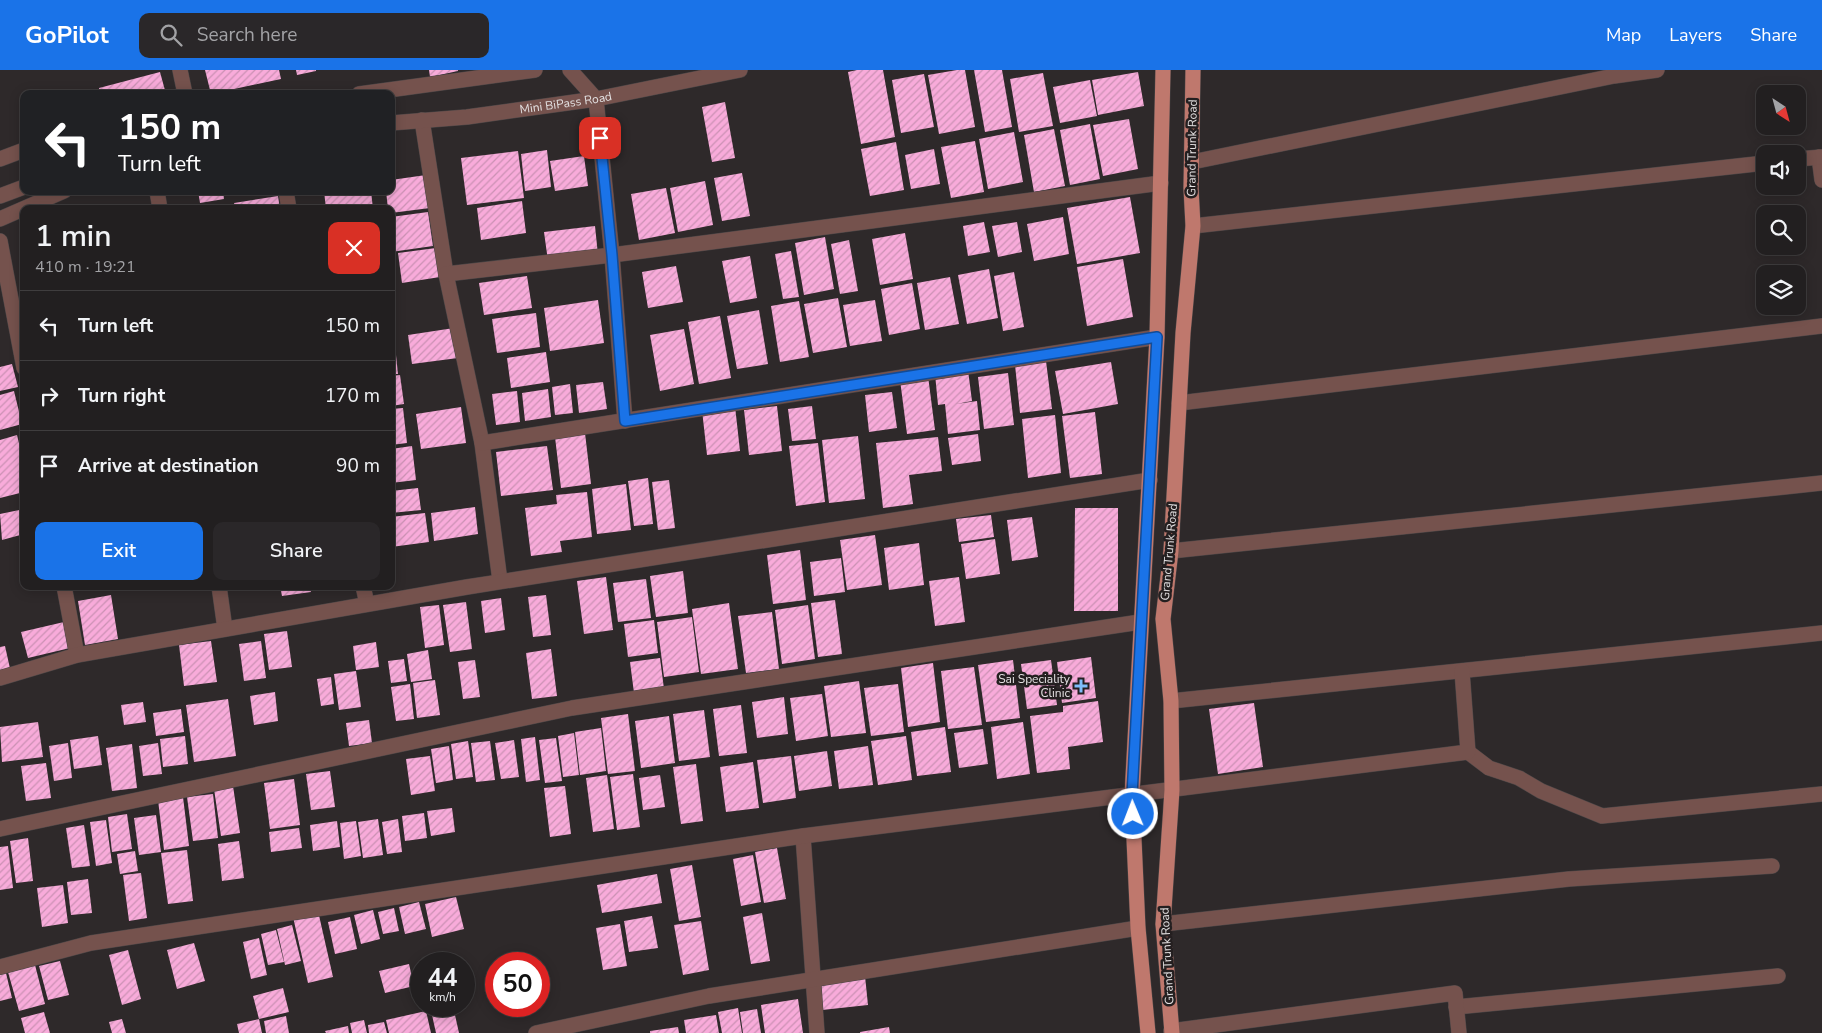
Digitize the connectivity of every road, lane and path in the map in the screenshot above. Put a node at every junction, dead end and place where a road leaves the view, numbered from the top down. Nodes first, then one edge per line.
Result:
1 (180, 70) edge
2 (535, 70) edge
3 (570, 70) edge
4 (740, 70) edge
5 (1163, 70) edge
6 (1193, 70) edge
7 (1651, 70) edge
8 (184, 90) edge
9 (388, 90) edge
10 (596, 99) junction
11 (422, 120) junction
12 (395, 123) edge
13 (20, 152) edge
14 (1821, 157) edge
15 (1806, 158) edge
16 (0, 159) edge
17 (1192, 162) junction
18 (1756, 164) edge
19 (1822, 180) edge
20 (1161, 183) junction
21 (20, 188) edge
22 (55, 195) edge
23 (0, 196) edge
24 (32, 205) edge
25 (20, 210) edge
26 (0, 219) edge
27 (1193, 226) junction
28 (0, 240) edge
29 (612, 255) junction
30 (446, 274) junction
31 (1822, 326) edge
32 (1157, 337) junction
33 (20, 347) edge
34 (1179, 403) junction
35 (625, 421) junction
36 (482, 443) junction
37 (1150, 480) junction
38 (1822, 483) edge
39 (1171, 551) junction
40 (500, 581) junction
41 (65, 590) edge
42 (220, 590) edge
43 (365, 590) edge
44 (367, 604) junction
45 (1140, 622) junction
46 (225, 629) junction
47 (1822, 634) edge
48 (77, 655) junction
49 (1462, 671) junction
50 (0, 678) edge
51 (1172, 701) junction
52 (1468, 752) junction
53 (1172, 790) junction
54 (1822, 794) edge
55 (1132, 795) junction
56 (0, 829) edge
57 (803, 836) junction
58 (1772, 866) dead end
59 (1163, 924) junction
60 (1138, 928) junction
61 (0, 967) edge
62 (1778, 976) dead end
63 (813, 980) junction
64 (1456, 1006) junction
65 (1172, 1032) edge
66 (536, 1033) edge
67 (817, 1033) edge
68 (1148, 1033) edge
69 (1459, 1033) edge

1 - 8 street
2 - 9 street
3 - 10 street
4 - 10 street, Mini BiPass Road
5 - 20 main road
6 - 17 main road, Grand Trunk Road
7 - 17 street
10 - 11 street, Mini BiPass Road
10 - 29 street
11 - 12 street, Mini BiPass Road
11 - 30 street
13 - 16 street
14 - 15 street
14 - 19 street
17 - 27 main road, Grand Trunk Road
18 - 27 street
20 - 29 street
20 - 32 main road
21 - 23 street
22 - 24 street
25 - 26 street
27 - 34 main road, Grand Trunk Road
28 - 33 street
29 - 30 street
29 - 35 street
30 - 36 street
31 - 34 street
32 - 35 street
32 - 37 main road
34 - 39 main road, Grand Trunk Road
35 - 36 street
36 - 40 street
37 - 40 street
37 - 45 main road
38 - 39 street
39 - 51 main road, Grand Trunk Road
40 - 44 street
41 - 48 street
42 - 46 street
43 - 44 street
44 - 46 street
45 - 55 main road
45 - 56 street
46 - 48 street
47 - 49 street
48 - 50 street
49 - 51 street
49 - 52 street
51 - 53 main road, Grand Trunk Road
52 - 53 street
52 - 54 street
53 - 55 street
53 - 59 main road, Grand Trunk Road
55 - 57 street
55 - 60 main road
57 - 61 street
57 - 63 street
58 - 59 street
59 - 65 main road, Grand Trunk Road
60 - 63 street
60 - 68 main road
62 - 64 street
63 - 66 street
63 - 67 street
64 - 65 street
64 - 69 street

